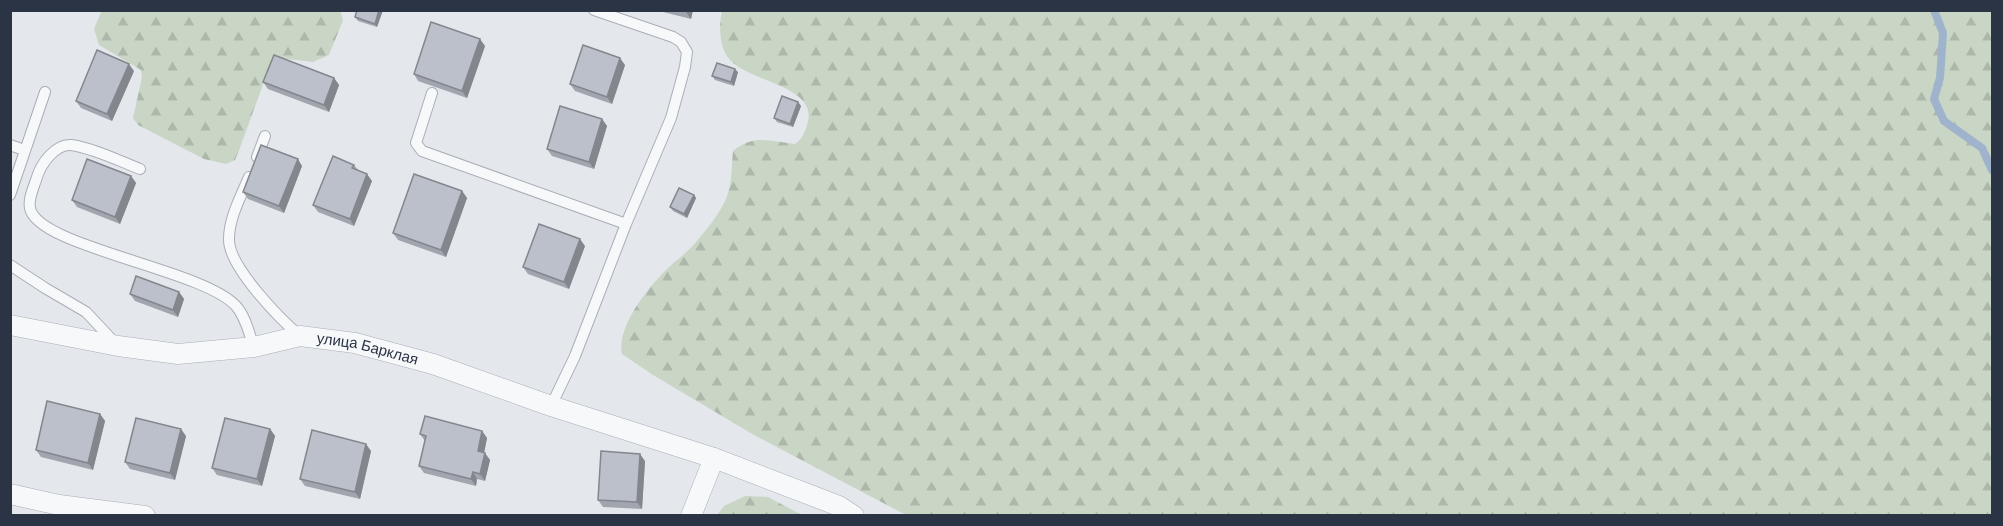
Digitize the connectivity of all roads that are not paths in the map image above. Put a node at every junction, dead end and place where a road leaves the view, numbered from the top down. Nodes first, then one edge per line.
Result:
1 (594, 10) edge
2 (45, 92) dead end
3 (432, 93) edge
4 (265, 136) dead end
5 (10, 145) edge
6 (24, 150) junction
7 (140, 169) dead end
8 (10, 195) edge
9 (626, 224) junction
10 (10, 265) edge
11 (10, 325) edge
12 (300, 336) junction
13 (118, 346) junction
14 (254, 347) junction
15 (550, 406) junction
16 (714, 458) junction
17 (10, 494) edge
18 (144, 516) edge
19 (691, 516) edge
20 (854, 516) edge

1 - 9 lane
2 - 6 lane
3 - 9 lane
4 - 12 lane
5 - 6 lane
6 - 8 lane
7 - 14 lane
9 - 15 lane
10 - 13 lane
11 - 13 street, улица Барклая
12 - 14 street, улица Барклая
12 - 15 street, улица Барклая
13 - 14 street, улица Барклая
15 - 16 street, улица Барклая
16 - 19 street
16 - 20 street, улица Барклая
17 - 18 street

